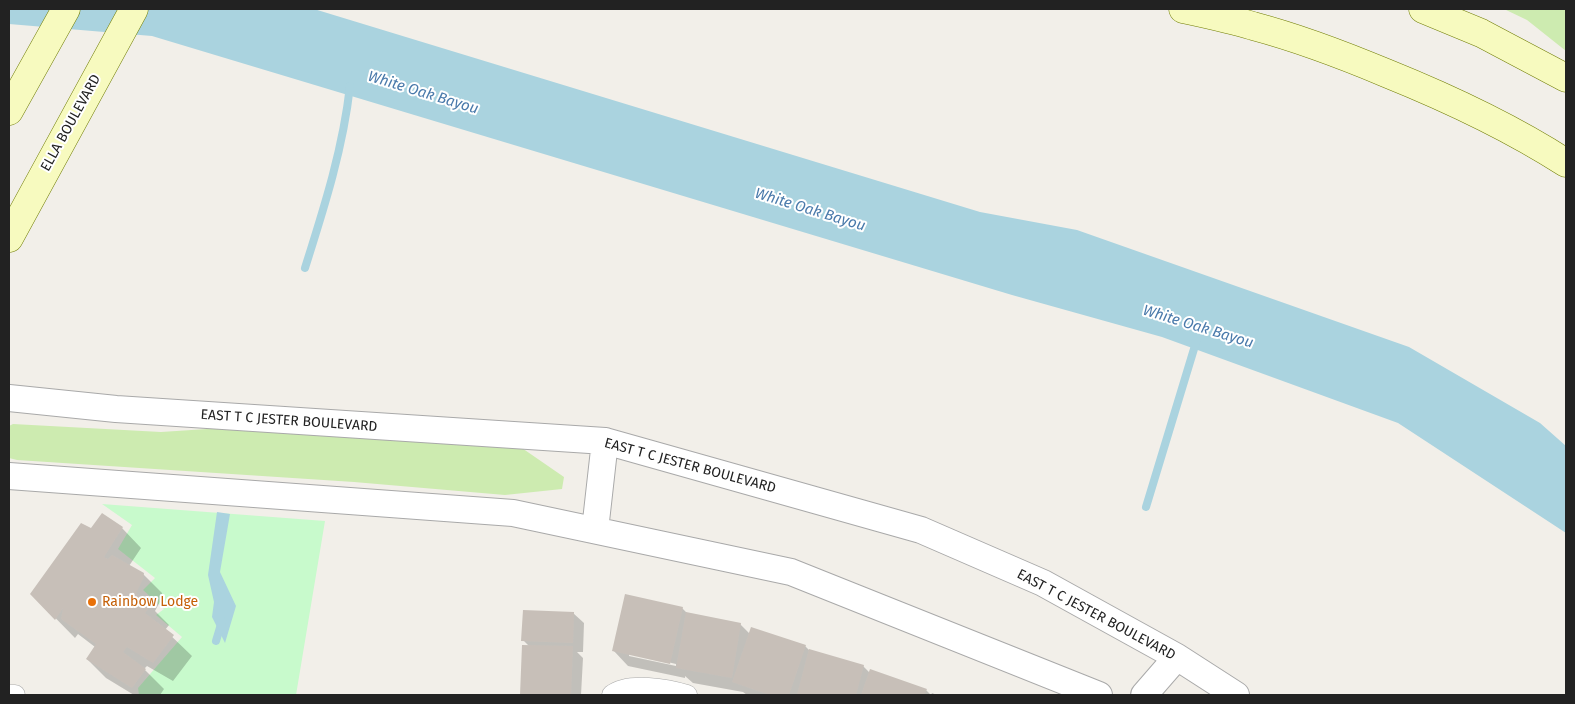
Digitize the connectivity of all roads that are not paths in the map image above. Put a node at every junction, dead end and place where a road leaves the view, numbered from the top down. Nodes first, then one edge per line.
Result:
1 (66, 9) edge
2 (134, 9) edge
3 (1183, 9) edge
4 (1423, 9) edge
5 (1257, 17) edge
6 (1566, 78) edge
7 (9, 111) edge
8 (1566, 163) edge
9 (9, 238) edge
10 (9, 398) edge
11 (605, 442) junction
12 (9, 476) edge
13 (595, 530) junction
14 (1177, 657) junction
15 (9, 694) edge
16 (15, 695) edge
17 (612, 695) edge
18 (687, 695) edge
19 (1099, 695) edge
20 (1144, 695) edge
21 (1165, 695) edge
22 (1236, 695) edge

1 - 7 main road
2 - 9 main road, ELLA BOULEVARD
3 - 5 main road
4 - 6 main road
5 - 8 main road
10 - 11 street, EAST T C JESTER BOULEVARD
11 - 13 street
11 - 14 street, EAST T C JESTER BOULEVARD
12 - 13 street
13 - 19 street
14 - 20 street
14 - 21 street
14 - 22 street, EAST T C JESTER BOULEVARD
15 - 16 street
17 - 18 street

